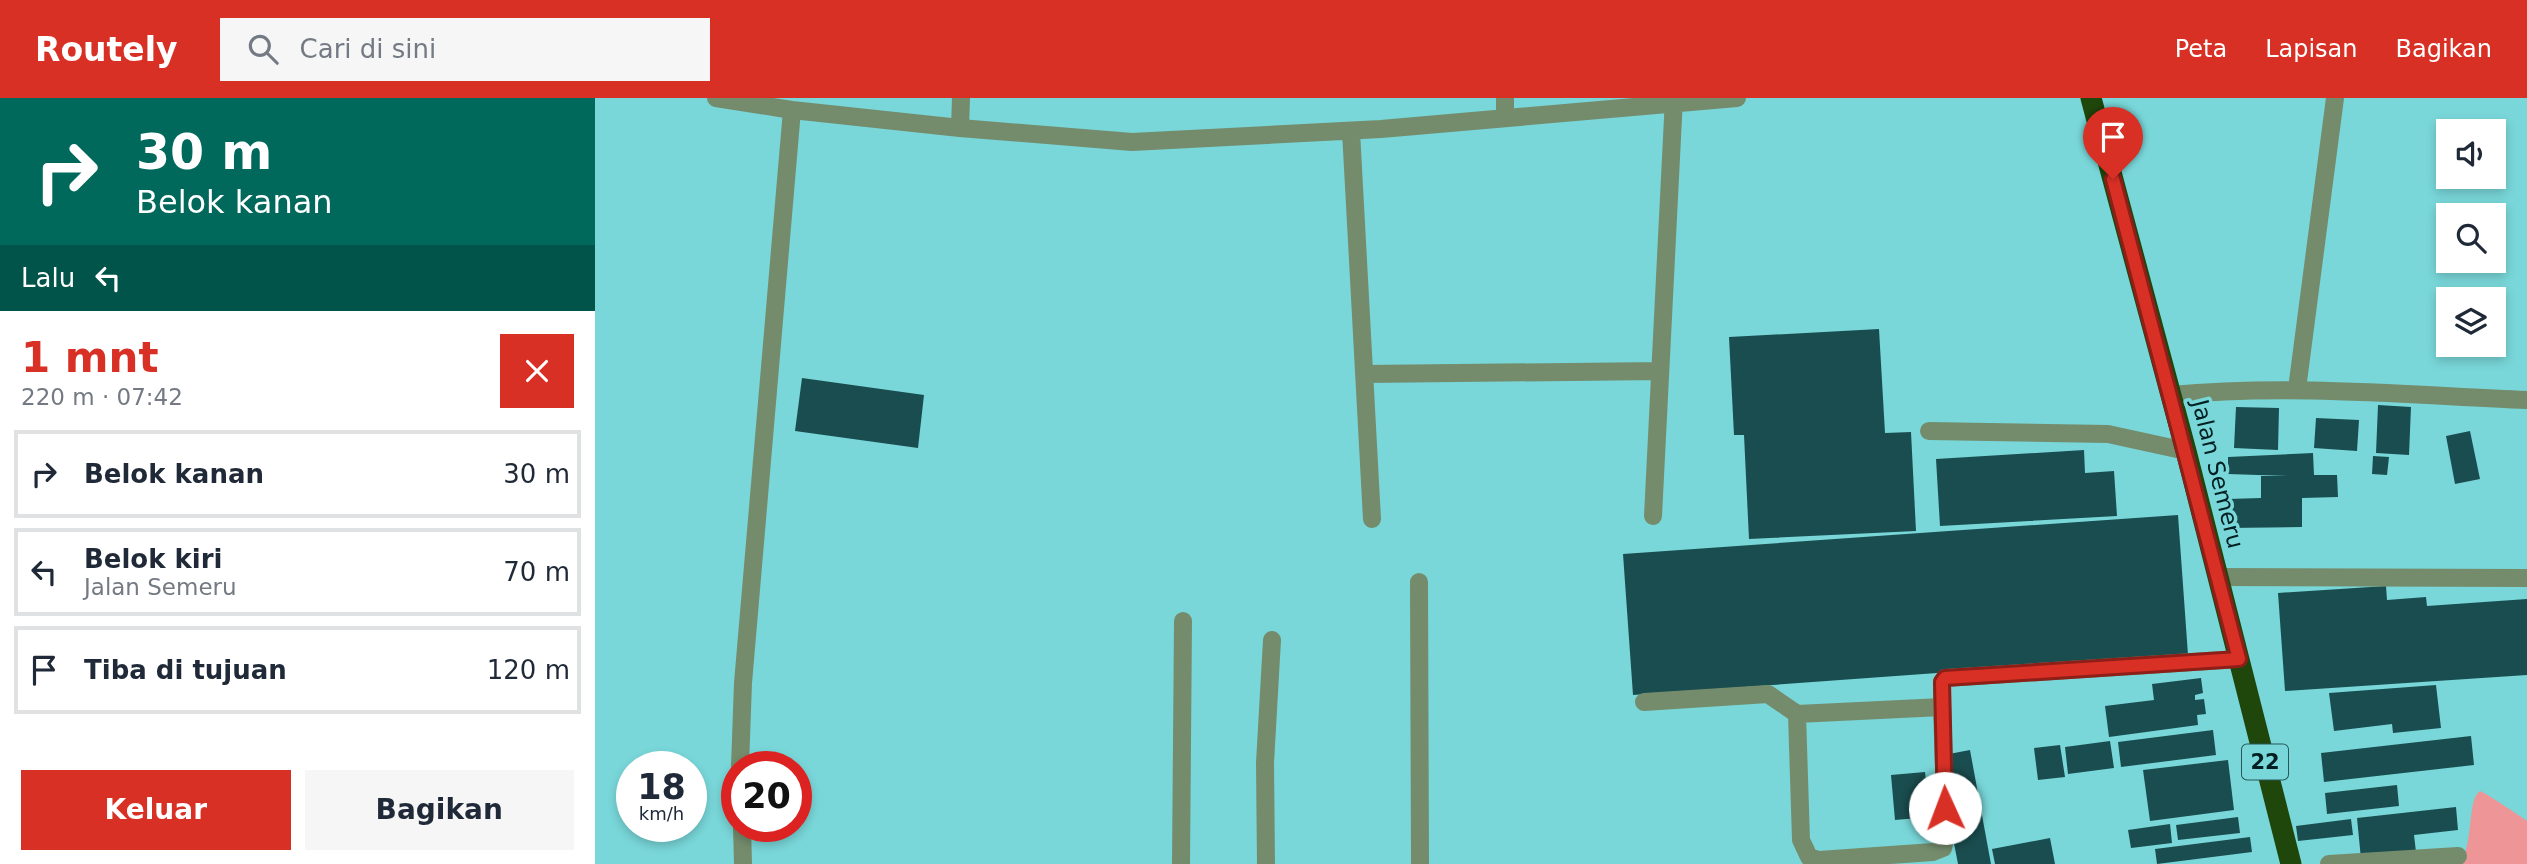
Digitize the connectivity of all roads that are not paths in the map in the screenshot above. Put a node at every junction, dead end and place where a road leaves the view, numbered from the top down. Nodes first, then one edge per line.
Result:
1 (716, 98) edge
2 (961, 98) edge
3 (1505, 98) edge
4 (1737, 98) edge
5 (2091, 98) edge
6 (2335, 98) edge
7 (1674, 101) edge
8 (792, 110) junction
9 (1505, 117) junction
10 (960, 128) junction
11 (1351, 131) junction
12 (1660, 371) junction
13 (1364, 374) junction
14 (2297, 389) junction
15 (2171, 395) junction
16 (2527, 400) edge
17 (1929, 431) dead end
18 (2186, 451) junction
19 (1653, 516) dead end
20 (1372, 519) dead end
21 (2218, 577) junction
22 (2527, 578) edge
23 (1419, 582) dead end
24 (1183, 621) dead end
25 (1272, 640) dead end
26 (2239, 659) junction
27 (1644, 702) dead end
28 (1942, 707) junction
29 (1797, 714) junction
30 (741, 751) edge
31 (742, 842) edge
32 (2458, 856) dead end
33 (743, 864) edge
34 (1181, 864) edge
35 (1266, 864) edge
36 (1420, 864) edge
37 (2291, 864) edge
38 (2329, 864) edge

1 - 8 street
2 - 10 street
3 - 9 street
4 - 7 street
5 - 15 highway, Jalan Semeru / 22
6 - 14 street
7 - 9 street
7 - 12 street
8 - 10 street
8 - 30 street
9 - 11 street
10 - 11 street
11 - 13 street
12 - 13 street
12 - 19 street
13 - 20 street
14 - 15 street
14 - 16 street
15 - 18 highway, Jalan Semeru / 22
17 - 18 street
18 - 21 highway, Jalan Semeru / 22
21 - 22 street
21 - 26 highway, Jalan Semeru / 22
23 - 36 street
24 - 34 street
25 - 35 street
26 - 28 street
26 - 37 highway, Jalan Semeru / 22
27 - 29 street
28 - 29 street
28 - 29 street
31 - 33 street
32 - 38 street

